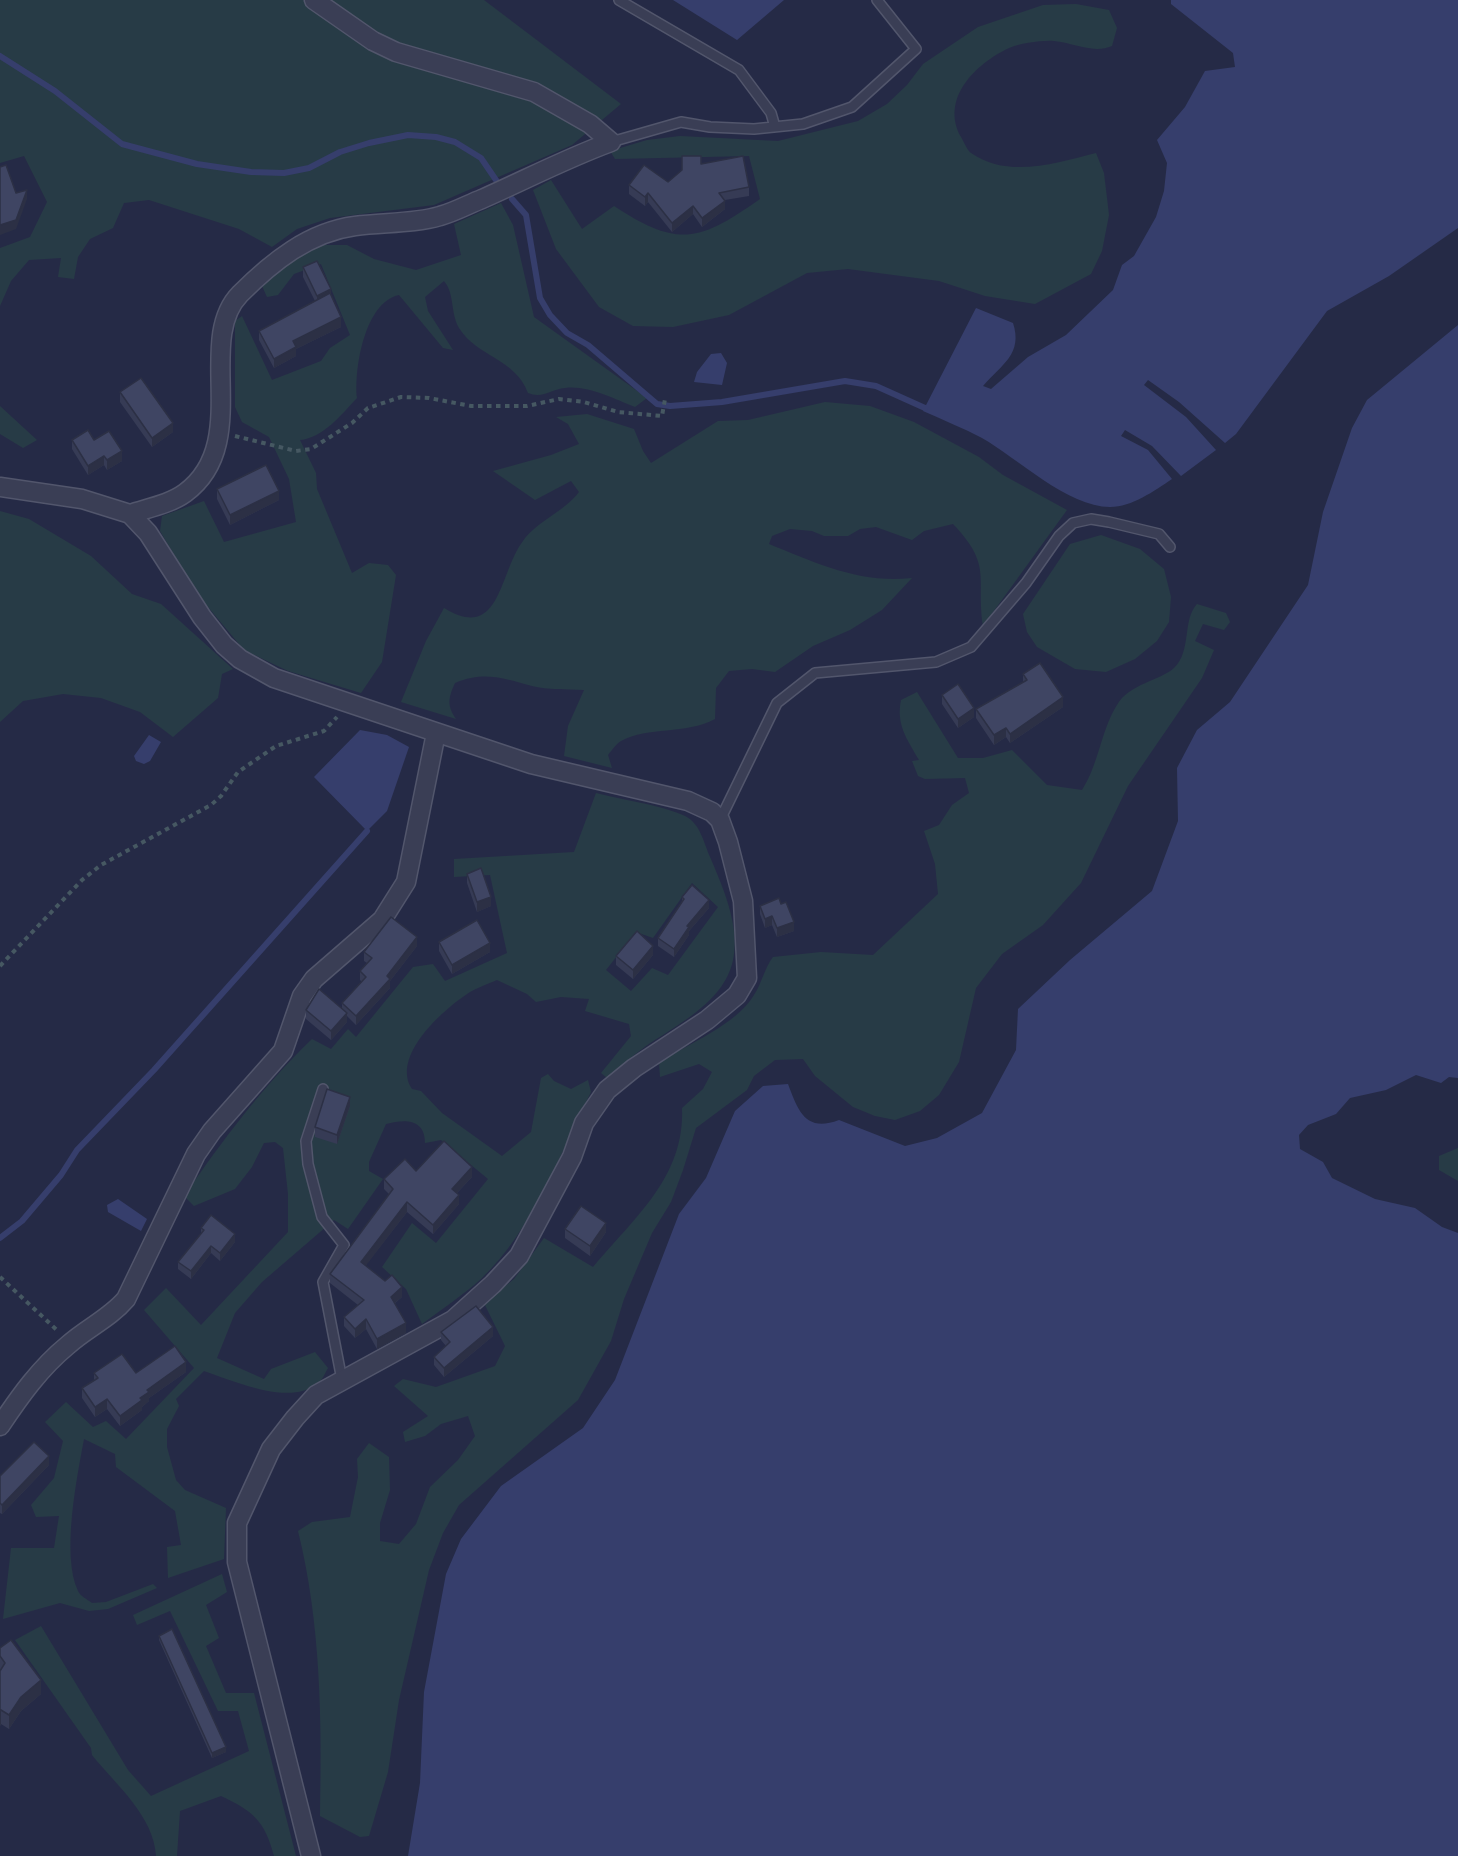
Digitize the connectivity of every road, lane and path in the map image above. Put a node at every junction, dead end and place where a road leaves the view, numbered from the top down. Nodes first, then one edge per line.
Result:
1 (314, 0) edge
2 (619, 0) edge
3 (877, 0) edge
4 (776, 127) junction
5 (611, 142) junction
6 (665, 399) dead end
7 (219, 432) junction
8 (0, 487) edge
9 (130, 514) junction
10 (1170, 547) dead end
11 (347, 702) junction
12 (436, 733) junction
13 (720, 820) junction
14 (0, 966) edge
15 (323, 1089) dead end
16 (0, 1277) edge
17 (70, 1343) junction
18 (342, 1380) junction
19 (0, 1426) edge
20 (311, 1856) edge

1 - 5 street
2 - 4 lane
3 - 4 lane
4 - 5 lane
5 - 7 street
6 - 7 path
7 - 9 street
8 - 9 street
9 - 11 street
10 - 13 lane
11 - 12 street
11 - 14 path
12 - 13 street
12 - 17 street
13 - 18 street
15 - 18 lane
16 - 17 path
17 - 19 street
18 - 20 street

